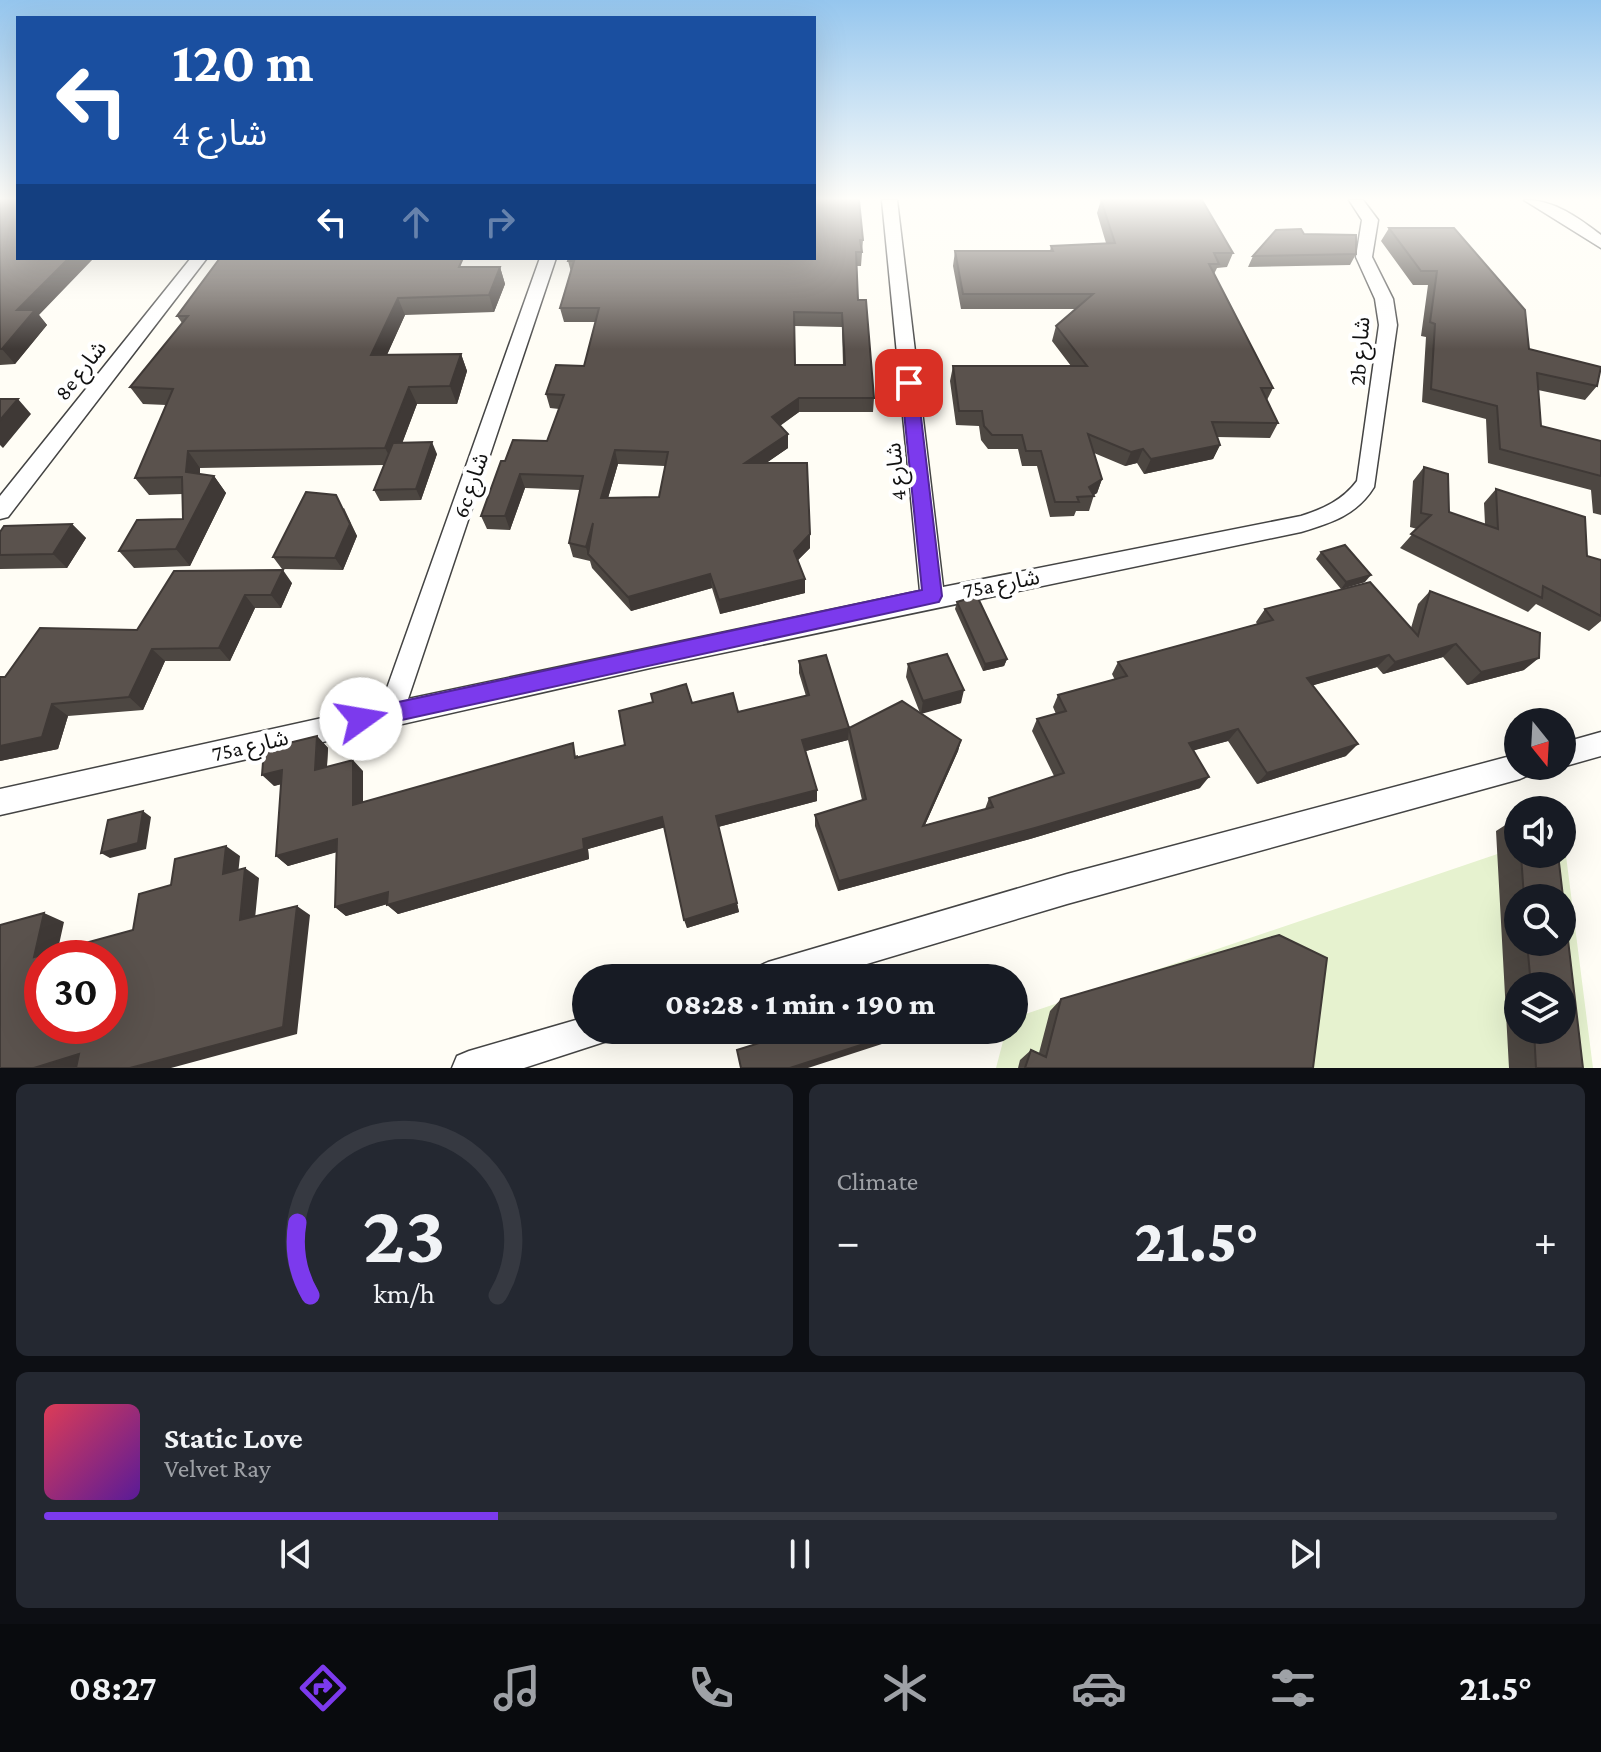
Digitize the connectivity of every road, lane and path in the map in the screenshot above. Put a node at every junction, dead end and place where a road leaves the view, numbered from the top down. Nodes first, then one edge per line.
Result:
1 (894, 250) edge
2 (1365, 250) edge
3 (197, 260) edge
4 (547, 260) edge
5 (1371, 469) joint
6 (0, 511) edge
7 (932, 596) junction
8 (391, 712) junction
9 (1601, 744) edge
10 (1576, 751) edge
11 (1504, 770) edge
12 (0, 802) edge
13 (815, 964) edge
14 (572, 1037) edge
15 (469, 1068) edge

1 - 7 street, شارع 4
2 - 5 street, 2b شارع
3 - 6 street, 8e شارع
4 - 8 street, 6c شارع
5 - 7 street, 75a شارع
7 - 8 street, 75a شارع
8 - 12 street, 75a شارع
9 - 10 street
11 - 13 street
14 - 15 street

